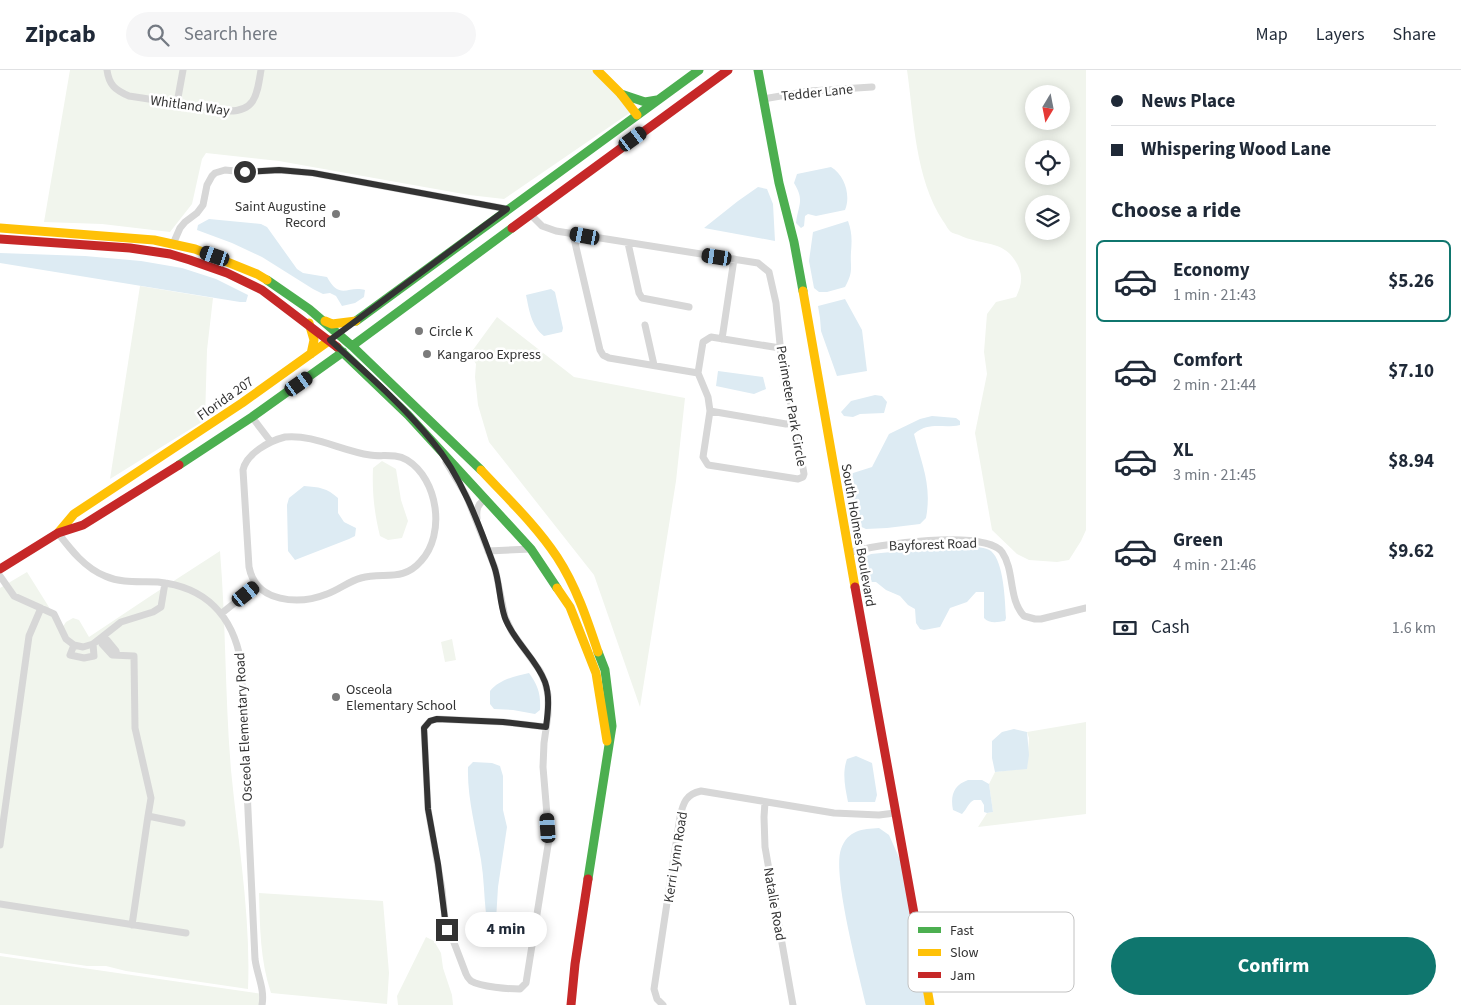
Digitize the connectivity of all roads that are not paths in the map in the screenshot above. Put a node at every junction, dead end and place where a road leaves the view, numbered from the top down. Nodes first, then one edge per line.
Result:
1 (107, 70) edge
2 (183, 70) edge
3 (260, 70) edge
4 (597, 70) edge
5 (699, 70) edge
6 (728, 70) edge
7 (758, 70) edge
8 (872, 87) dead end
9 (620, 93) junction
10 (763, 98) junction
11 (657, 100) junction
12 (178, 103) junction
13 (637, 115) junction
14 (647, 128) junction
15 (619, 149) junction
16 (507, 209) junction
17 (530, 214) junction
18 (0, 228) edge
19 (573, 234) junction
20 (0, 239) edge
21 (628, 243) junction
22 (173, 244) junction
23 (124, 248) junction
24 (734, 260) junction
25 (690, 307) dead end
26 (323, 320) junction
27 (356, 321) junction
28 (309, 323) junction
29 (645, 325) dead end
30 (338, 334) junction
31 (722, 339) junction
32 (330, 340) junction
33 (352, 346) junction
34 (780, 348) junction
35 (343, 352) junction
36 (311, 354) junction
37 (654, 365) junction
38 (698, 373) junction
39 (710, 411) junction
40 (252, 417) junction
41 (795, 423) junction
42 (272, 442) junction
43 (434, 442) junction
44 (486, 499) junction
45 (477, 523) junction
46 (58, 533) junction
47 (547, 543) junction
48 (531, 549) junction
49 (488, 550) junction
50 (848, 553) junction
51 (0, 569) edge
52 (0, 576) edge
53 (165, 583) junction
54 (256, 585) junction
55 (42, 608) junction
56 (1086, 608) edge
57 (222, 613) junction
58 (102, 639) junction
59 (93, 644) junction
60 (74, 646) junction
61 (546, 727) junction
62 (608, 745) junction
63 (766, 802) junction
64 (895, 813) junction
65 (148, 816) junction
66 (182, 823) dead end
67 (0, 845) edge
68 (0, 904) edge
69 (913, 912) edge
70 (132, 925) junction
71 (186, 933) dead end
72 (928, 992) edge
73 (262, 1005) edge
74 (571, 1005) edge
75 (663, 1005) edge
76 (793, 1005) edge
77 (930, 1005) edge

1 - 12 street, Whitland Way
2 - 12 street
3 - 12 street, Whitland Way
4 - 9 main road
5 - 11 main road, Florida 207
6 - 14 main road
7 - 10 main road, South Holmes Boulevard
8 - 10 street, Tedder Lane
9 - 11 main road
9 - 13 main road
10 - 50 main road, South Holmes Boulevard
11 - 13 main road, Florida 207
11 - 14 main road
13 - 15 main road
13 - 16 main road, Florida 207
14 - 15 main road
15 - 17 main road
16 - 22 street
16 - 27 main road, Florida 207
17 - 19 street, Perimeter Park Circle
17 - 33 main road
18 - 22 main road
19 - 21 street, Perimeter Park Circle
19 - 37 street
20 - 23 main road
21 - 24 street, Perimeter Park Circle
21 - 25 street
22 - 23 main road
22 - 26 main road
23 - 28 main road
24 - 31 street
24 - 34 street, Perimeter Park Circle
26 - 27 main road
26 - 30 main road
27 - 30 main road, Florida 207
28 - 32 main road
28 - 36 main road
29 - 37 street
30 - 32 main road, Florida 207
30 - 33 main road
31 - 34 street
31 - 38 street
32 - 35 main road
32 - 36 main road, Florida 207
33 - 35 main road
33 - 47 main road
34 - 41 street, Perimeter Park Circle
35 - 40 main road
35 - 43 main road
36 - 46 main road, Florida 207
37 - 38 street
38 - 39 street, Perimeter Park Circle
39 - 41 street
39 - 41 street, Perimeter Park Circle
40 - 42 street
40 - 46 main road
42 - 54 street
42 - 54 street
43 - 44 main road
43 - 45 street
44 - 45 street
44 - 48 main road
45 - 49 street
46 - 51 main road
46 - 53 street, Osceola Elementary Road
47 - 48 main road
47 - 62 main road
48 - 49 street
48 - 62 main road
49 - 61 street
50 - 56 street, Bayforest Road
50 - 64 main road, South Holmes Boulevard
52 - 55 street
53 - 57 street, Osceola Elementary Road
53 - 58 street
54 - 57 street
55 - 60 street
55 - 67 street
57 - 73 street, Osceola Elementary Road
58 - 59 street
58 - 65 street
59 - 60 street
59 - 60 street
61 - 61 street
62 - 74 main road
63 - 64 street, Kerri Lynn Road
63 - 75 street, Kerri Lynn Road
63 - 76 street, Natalie Road
64 - 69 main road, South Holmes Boulevard
65 - 66 street
65 - 70 street
68 - 70 street
70 - 71 street
72 - 77 main road, South Holmes Boulevard

